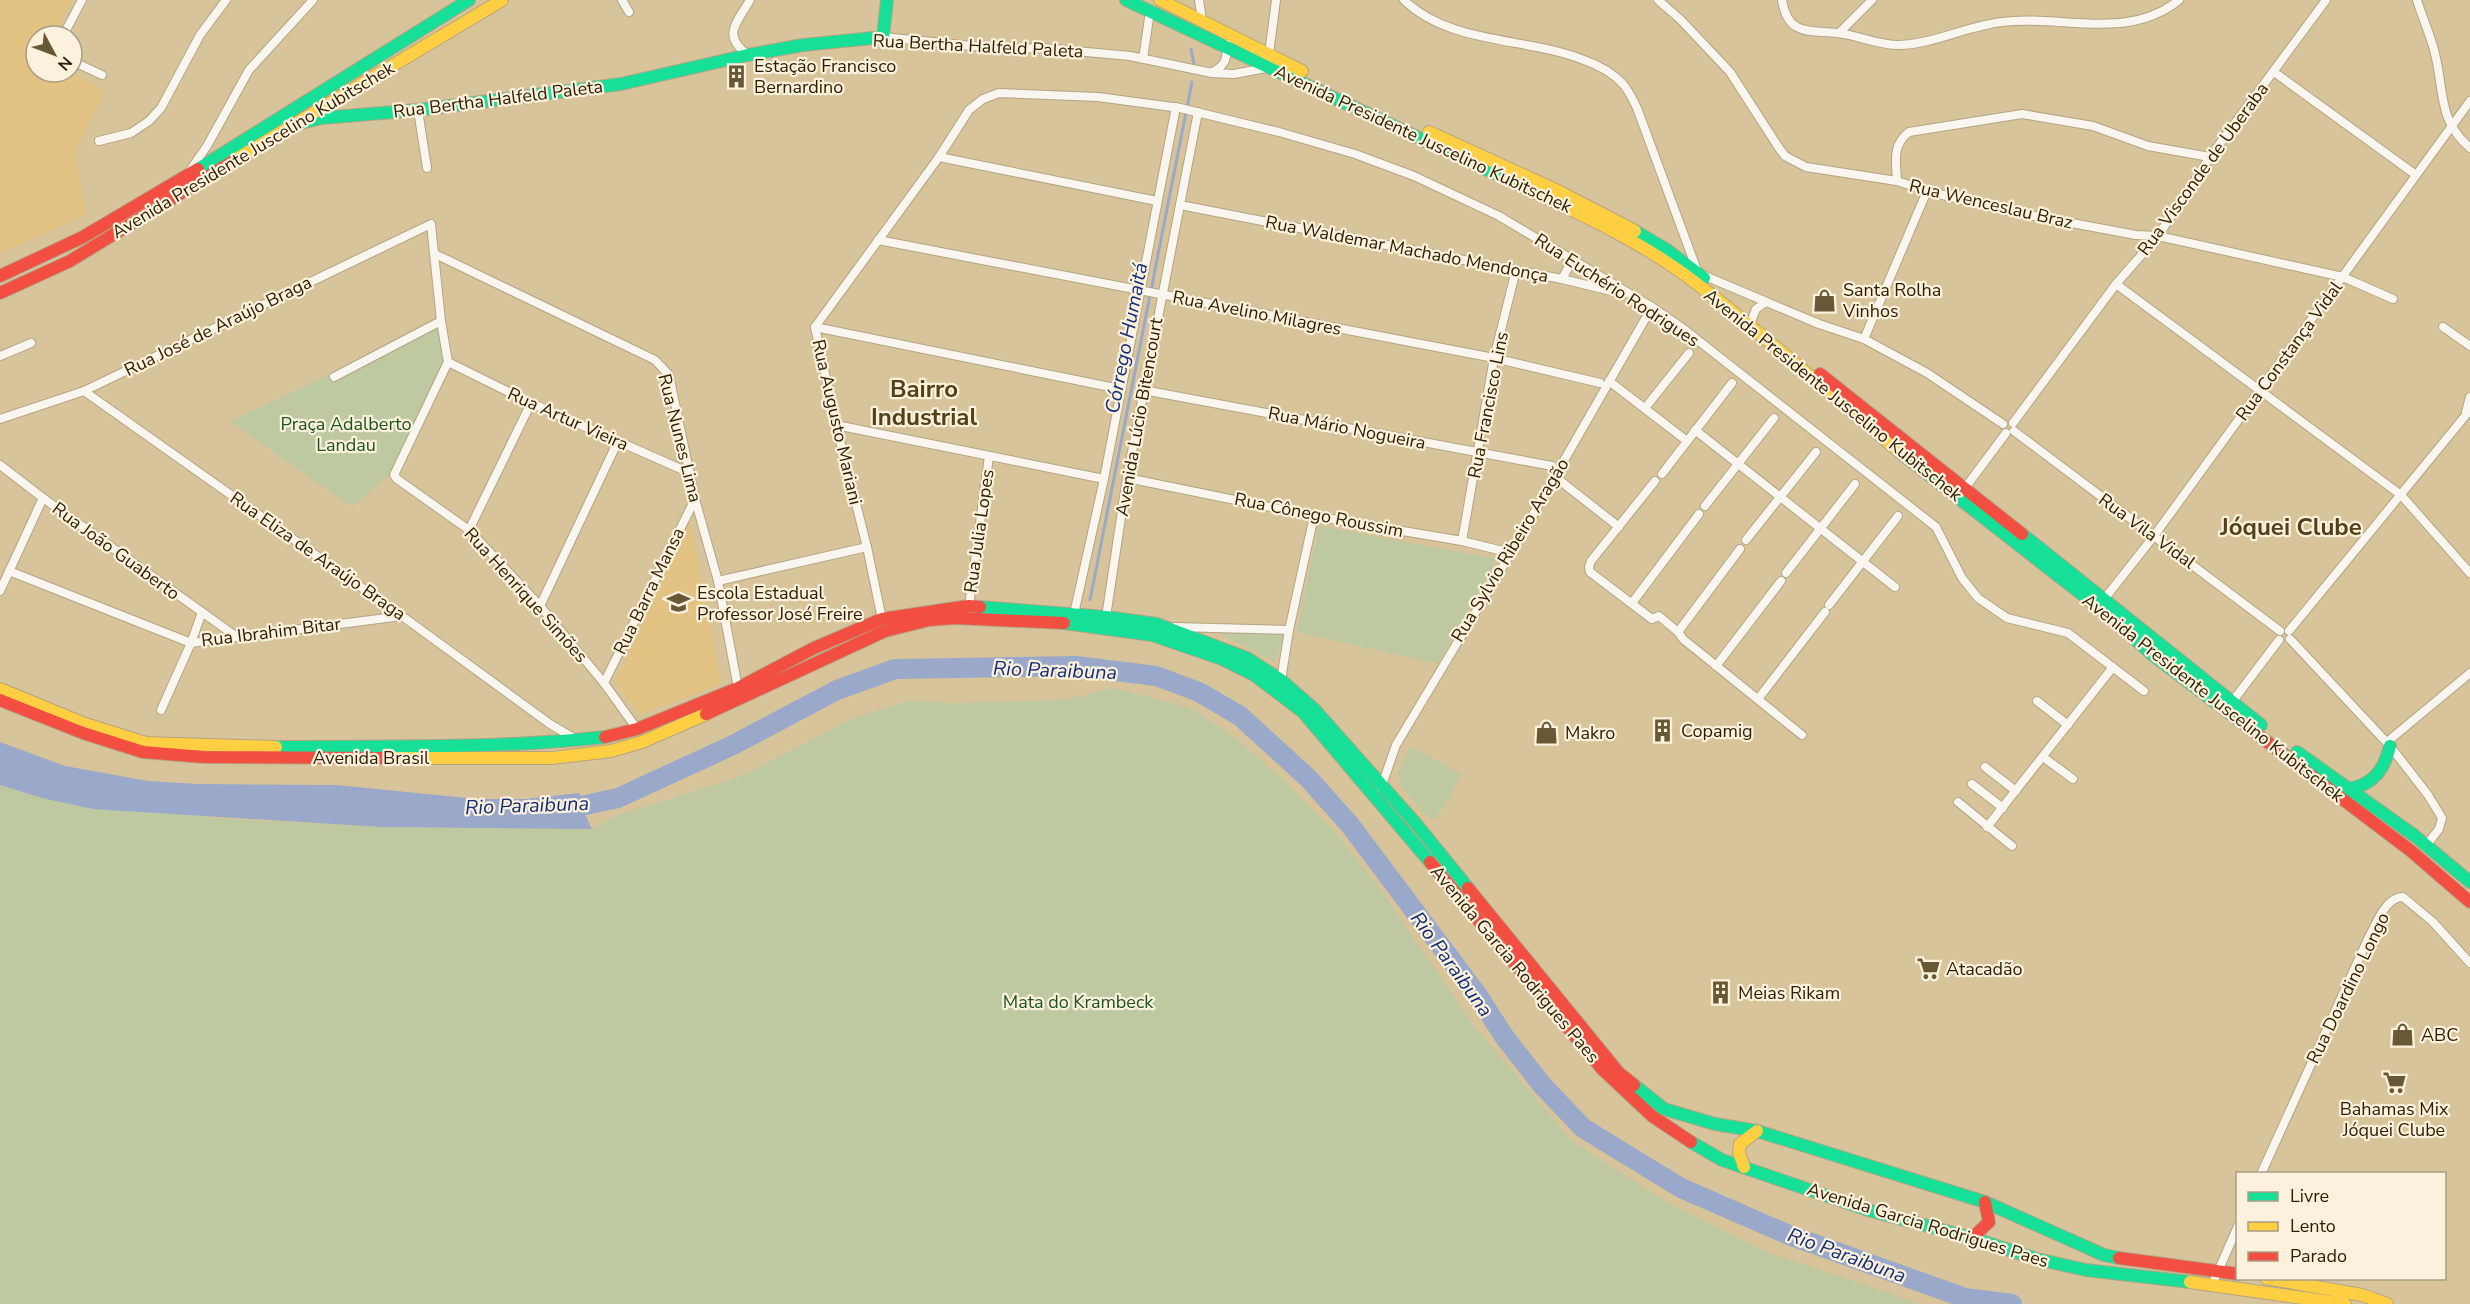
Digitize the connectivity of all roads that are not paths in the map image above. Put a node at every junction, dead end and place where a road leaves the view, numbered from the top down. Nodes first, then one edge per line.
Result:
1 (82, 0) edge
2 (226, 0) edge
3 (313, 0) edge
4 (502, 0) edge
5 (622, 0) edge
6 (750, 0) edge
7 (887, 0) edge
8 (1126, 0) edge
9 (1160, 0) edge
10 (1198, 0) edge
11 (1276, 0) edge
12 (1404, 0) edge
13 (1658, 0) edge
14 (1782, 0) edge
15 (1872, 0) edge
16 (2179, 0) edge
17 (2326, 0) edge
18 (2417, 0) edge
19 (462, 2) edge
20 (1150, 11) junction
21 (629, 12) dead end
22 (1202, 20) junction
23 (69, 24) edge
24 (1227, 33) junction
25 (1839, 33) junction
26 (883, 37) junction
27 (1227, 47) junction
28 (1269, 54) junction
29 (748, 55) junction
30 (1143, 59) junction
31 (84, 67) edge
32 (1270, 67) junction
33 (2274, 72) junction
34 (1212, 73) junction
35 (102, 75) dead end
36 (983, 99) joint
37 (2470, 100) edge
38 (1178, 108) junction
39 (418, 110) junction
40 (1196, 111) junction
41 (294, 125) junction
42 (2452, 126) junction
43 (99, 141) dead end
44 (207, 146) junction
45 (2470, 148) edge
46 (939, 157) junction
47 (2210, 157) junction
48 (208, 163) junction
49 (427, 168) dead end
50 (2416, 175) junction
51 (185, 176) junction
52 (1897, 181) junction
53 (1927, 191) junction
54 (1157, 201) junction
55 (1180, 205) junction
56 (2158, 236) junction
57 (878, 240) junction
58 (435, 254) junction
59 (1573, 259) junction
60 (1516, 270) junction
61 (1698, 273) junction
62 (0, 276) edge
63 (2343, 278) junction
64 (1562, 279) junction
65 (2116, 284) junction
66 (1141, 292) junction
67 (0, 293) edge
68 (1160, 295) junction
69 (1633, 297) junction
70 (2394, 299) dead end
71 (1766, 302) junction
72 (1652, 308) junction
73 (1752, 319) junction
74 (441, 321) junction
75 (815, 327) junction
76 (2443, 327) dead end
77 (1864, 339) junction
78 (31, 343) dead end
79 (2470, 346) edge
80 (1689, 353) dead end
81 (0, 356) edge
82 (1494, 358) junction
83 (448, 362) junction
84 (334, 377) dead end
85 (1605, 382) junction
86 (1732, 383) dead end
87 (1120, 388) junction
88 (1143, 390) junction
89 (84, 391) junction
90 (2259, 392) junction
91 (2470, 397) edge
92 (531, 403) junction
93 (1645, 408) junction
94 (2468, 411) edge
95 (1774, 417) dead end
96 (0, 419) edge
97 (836, 425) junction
98 (2011, 429) junction
99 (1695, 430) junction
100 (618, 441) junction
101 (1687, 441) junction
102 (1816, 452) dead end
103 (1479, 453) junction
104 (989, 456) junction
105 (1738, 464) junction
106 (0, 465) edge
107 (1552, 466) dead end
108 (690, 473) junction
109 (1554, 476) junction
110 (1126, 478) junction
111 (1104, 479) junction
112 (1855, 484) dead end
113 (1965, 488) junction
114 (2402, 495) junction
115 (1780, 497) junction
116 (43, 498) junction
117 (695, 499) junction
118 (1705, 506) dead end
119 (1699, 514) dead end
120 (1314, 516) junction
121 (1898, 516) dead end
122 (1619, 527) junction
123 (1820, 528) junction
124 (469, 530) junction
125 (2154, 536) junction
126 (1746, 540) dead end
127 (1462, 541) junction
128 (867, 547) junction
129 (1740, 549) dead end
130 (1511, 553) junction
131 (1862, 562) junction
132 (9, 571) junction
133 (1786, 573) dead end
134 (2470, 573) edge
135 (718, 581) junction
136 (1781, 581) dead end
137 (1895, 587) dead end
138 (0, 591) edge
139 (2105, 598) junction
140 (1632, 603) junction
141 (540, 606) junction
142 (969, 606) junction
143 (201, 612) junction
144 (1074, 614) junction
145 (402, 616) junction
146 (1106, 617) junction
147 (882, 619) junction
148 (1048, 621) junction
149 (1165, 627) junction
150 (1289, 630) junction
151 (1678, 632) junction
152 (2285, 635) junction
153 (234, 636) junction
154 (191, 643) junction
155 (819, 659) junction
156 (1716, 666) junction
157 (2114, 667) junction
158 (1243, 670) junction
159 (2470, 673) edge
160 (1281, 680) junction
161 (604, 683) junction
162 (0, 689) edge
163 (2144, 691) dead end
164 (740, 693) junction
165 (1758, 699) junction
166 (0, 700) edge
167 (2037, 702) dead end
168 (2232, 702) junction
169 (161, 710) dead end
170 (550, 724) junction
171 (2068, 725) junction
172 (638, 729) junction
173 (1802, 735) dead end
174 (577, 740) junction
175 (553, 743) junction
176 (2389, 744) junction
177 (2043, 757) junction
178 (1984, 767) dead end
179 (2073, 779) dead end
180 (1972, 784) dead end
181 (2349, 789) junction
182 (1379, 791) junction
183 (2016, 791) junction
184 (1958, 802) dead end
185 (2003, 808) junction
186 (1987, 827) junction
187 (2427, 845) junction
188 (2012, 846) dead end
189 (2411, 851) junction
190 (2427, 865) junction
191 (2470, 882) edge
192 (2470, 902) edge
193 (2470, 963) edge
194 (1757, 1131) junction
195 (1744, 1167) junction
196 (2261, 1172) edge
197 (1985, 1202) junction
198 (2236, 1230) edge
199 (1972, 1238) junction
200 (2217, 1270) junction
201 (2236, 1274) edge
202 (2277, 1280) edge
203 (2212, 1284) junction
204 (2345, 1304) edge
205 (2387, 1304) edge

1 - 23 street
2 - 43 street
3 - 44 street
4 - 41 main road, Avenida Presidente Juscelino Kubitschek
5 - 21 street
6 - 29 street
7 - 26 main road
8 - 20 main road, Avenida Presidente Juscelino Kubitschek
9 - 22 main road, Avenida Presidente Juscelino Kubitschek
10 - 22 street
11 - 28 street
12 - 61 street
13 - 52 street, Rua Wenceslau Braz
14 - 25 street
15 - 25 street
16 - 25 street
17 - 33 street, Rua Visconde de Uberaba
18 - 42 street
19 - 48 main road, Avenida Presidente Juscelino Kubitschek
20 - 27 main road, Avenida Presidente Juscelino Kubitschek
20 - 30 street
22 - 24 main road, Avenida Presidente Juscelino Kubitschek
24 - 27 street
24 - 28 main road, Avenida Presidente Juscelino Kubitschek
26 - 29 main road, Rua Bertha Halfeld Paleta
26 - 30 street, Rua Bertha Halfeld Paleta
27 - 32 main road, Avenida Presidente Juscelino Kubitschek
27 - 34 street
28 - 61 main road, Avenida Presidente Juscelino Kubitschek
29 - 39 main road, Rua Bertha Halfeld Paleta
30 - 34 street, Rua Bertha Halfeld Paleta
31 - 35 street
32 - 34 street, Rua Bertha Halfeld Paleta
32 - 189 main road, Avenida Presidente Juscelino Kubitschek
33 - 47 street, Rua Visconde de Uberaba
33 - 50 street
36 - 38 street, Rua Euchério Rodrigues
36 - 46 street, Rua Augusto Mariani
37 - 42 street, Rua Constança Vidal
38 - 40 street, Rua Euchério Rodrigues
38 - 54 street, Avenida Lúcio Bitencourt
39 - 41 main road, Rua Bertha Halfeld Paleta
39 - 49 street
40 - 55 street, Avenida Lúcio Bitencourt
40 - 59 street, Rua Euchério Rodrigues
41 - 67 main road, Avenida Presidente Juscelino Kubitschek
42 - 45 street
42 - 50 street, Rua Constança Vidal
44 - 48 street
44 - 51 street
46 - 54 street
46 - 57 street, Rua Augusto Mariani
47 - 52 street
47 - 56 street, Rua Visconde de Uberaba
48 - 51 main road, Avenida Presidente Juscelino Kubitschek
50 - 63 street, Rua Constança Vidal
51 - 62 main road, Avenida Presidente Juscelino Kubitschek
52 - 53 street, Rua Wenceslau Braz
53 - 56 street, Rua Wenceslau Braz
53 - 77 street
54 - 66 street, Avenida Lúcio Bitencourt
55 - 60 street, Rua Waldemar Machado Mendonça
55 - 68 street, Avenida Lúcio Bitencourt
56 - 63 street, Rua Wenceslau Braz
56 - 65 street, Rua Visconde de Uberaba
57 - 66 street, Rua Avelino Milagres
57 - 75 street, Rua Augusto Mariani
58 - 74 street
58 - 89 street, Rua José de Araújo Braga
58 - 108 street, Rua Nunes Lima
59 - 64 street
59 - 69 street, Rua Euchério Rodrigues
60 - 64 street, Rua Waldemar Machado Mendonça
60 - 82 street, Rua Francisco Lins
61 - 71 street
61 - 73 main road, Avenida Presidente Juscelino Kubitschek
63 - 70 street, Rua Wenceslau Braz
63 - 90 street, Rua Constança Vidal
64 - 69 street, Rua Waldemar Machado Mendonça
65 - 90 street
65 - 98 street, Rua Visconde de Uberaba
66 - 68 street, Rua Avelino Milagres
66 - 87 street, Avenida Lúcio Bitencourt
68 - 82 street, Rua Avelino Milagres
68 - 88 street, Avenida Lúcio Bitencourt
69 - 72 street, Rua Euchério Rodrigues
71 - 73 street
71 - 77 street
72 - 85 street, Rua Sylvio Ribeiro Aragão
72 - 157 street, Rua Euchério Rodrigues
73 - 113 main road, Avenida Presidente Juscelino Kubitschek
74 - 83 street
74 - 84 street
75 - 87 street
75 - 97 street, Rua Augusto Mariani
76 - 79 street
77 - 98 street
78 - 81 street
80 - 93 street
82 - 85 street, Rua Avelino Milagres
82 - 103 street, Rua Francisco Lins
83 - 92 street, Rua Artur Vieira
83 - 124 street, Rua Henrique Simões
85 - 93 street
85 - 109 street, Rua Sylvio Ribeiro Aragão
86 - 99 street
87 - 111 street, Avenida Lúcio Bitencourt
88 - 103 street, Rua Mário Nogueira
88 - 110 street, Avenida Lúcio Bitencourt
89 - 96 street, Rua José de Araújo Braga
89 - 145 street, Rua Eliza de Araújo Braga
90 - 114 street
90 - 125 street, Rua Constança Vidal
91 - 94 street
92 - 100 street, Rua Artur Vieira
92 - 124 street
93 - 101 street
94 - 114 street
95 - 105 street
97 - 104 street
97 - 128 street, Rua Augusto Mariani
98 - 113 street, Rua Visconde de Uberaba
98 - 125 street, Rua Vila Vidal
99 - 101 street
99 - 105 street
100 - 108 street, Rua Artur Vieira
100 - 141 street
101 - 122 street
102 - 115 street
103 - 107 street, Rua Mário Nogueira
103 - 127 street, Rua Francisco Lins
104 - 111 street
104 - 142 street, Rua Julia Lopes
105 - 115 street
105 - 118 street
106 - 116 street, Rua João Guaberto
108 - 117 street, Rua Nunes Lima
109 - 122 street
109 - 130 street, Rua Sylvio Ribeiro Aragão
110 - 120 street, Rua Cônego Roussim
110 - 146 street, Avenida Lúcio Bitencourt
111 - 144 street, Avenida Lúcio Bitencourt
112 - 123 street
113 - 139 main road, Avenida Presidente Juscelino Kubitschek
114 - 134 street
114 - 152 street
115 - 123 street
115 - 126 street
116 - 132 street
116 - 143 street, Rua João Guaberto
117 - 135 street, Rua Nunes Lima
117 - 161 street, Rua Barra Mansa
119 - 140 street
120 - 127 street, Rua Cônego Roussim
120 - 150 street
121 - 131 street
122 - 140 street
123 - 131 street
123 - 133 street
124 - 141 street, Rua Henrique Simões
125 - 139 street, Rua Constança Vidal
125 - 152 street, Rua Vila Vidal
127 - 130 street, Rua Cônego Roussim
128 - 135 street
128 - 147 street, Rua Augusto Mariani
129 - 151 street
130 - 182 street, Rua Sylvio Ribeiro Aragão
131 - 137 street
131 - 165 street
132 - 138 street
132 - 154 street, Rua Ibrahim Bitar
135 - 164 street, Rua Nunes Lima
136 - 156 street
139 - 168 main road, Avenida Presidente Juscelino Kubitschek
140 - 151 street
141 - 161 street, Rua Henrique Simões
142 - 144 main road, Avenida Garcia Rodrigues Paes
142 - 147 main road, Avenida Garcia Rodrigues Paes
143 - 153 street, Rua João Guaberto
143 - 154 street
144 - 146 main road, Avenida Garcia Rodrigues Paes
145 - 153 street, Rua Ibrahim Bitar
145 - 170 street, Rua Eliza de Araújo Braga
146 - 148 main road
146 - 149 main road, Avenida Garcia Rodrigues Paes
147 - 155 main road
147 - 164 main road, Avenida Garcia Rodrigues Paes
148 - 155 main road, Avenida Garcia Rodrigues Paes
148 - 158 main road, Avenida Garcia Rodrigues Paes
149 - 150 street, Avenida Garcia Rodrigues Paes
149 - 160 main road, Avenida Garcia Rodrigues Paes
150 - 160 street
151 - 156 street
152 - 168 street
152 - 176 street, Rua Vila Vidal
153 - 154 street, Rua Ibrahim Bitar
154 - 169 street
155 - 164 main road, Avenida Garcia Rodrigues Paes
156 - 165 street
157 - 163 street, Rua Euchério Rodrigues
157 - 171 street
158 - 160 main road
158 - 182 main road, Avenida Garcia Rodrigues Paes
159 - 176 street
160 - 182 main road, Avenida Garcia Rodrigues Paes
161 - 172 street, Rua Henrique Simões
162 - 175 main road, Avenida Brasil
164 - 166 main road, Avenida Brasil
164 - 172 main road, Avenida Brasil
165 - 173 street
167 - 171 street
168 - 181 main road, Avenida Presidente Juscelino Kubitschek
170 - 174 street, Rua Eliza de Araújo Braga
170 - 175 street
171 - 177 street
172 - 174 main road, Avenida Brasil
174 - 175 main road, Avenida Brasil
176 - 181 main road
176 - 187 street, Rua Vila Vidal
177 - 179 street
177 - 183 street
178 - 183 street
180 - 185 street
181 - 187 main road, Avenida Presidente Juscelino Kubitschek
182 - 194 main road, Avenida Garcia Rodrigues Paes
182 - 195 main road, Avenida Garcia Rodrigues Paes
183 - 185 street
184 - 186 street
185 - 186 street
186 - 188 street
187 - 189 street
187 - 190 main road
187 - 191 main road, Avenida Presidente Juscelino Kubitschek
189 - 190 main road, Avenida Presidente Juscelino Kubitschek
190 - 192 main road, Avenida Presidente Juscelino Kubitschek
193 - 196 street, Rua Doardino Longo
194 - 195 main road
194 - 197 main road, Avenida Garcia Rodrigues Paes
195 - 199 main road, Avenida Garcia Rodrigues Paes
197 - 199 main road
197 - 200 main road, Avenida Garcia Rodrigues Paes
198 - 200 street
199 - 203 main road, Avenida Garcia Rodrigues Paes
200 - 201 main road, Avenida Garcia Rodrigues Paes
200 - 203 street
202 - 205 main road
203 - 204 main road, Avenida Garcia Rodrigues Paes

